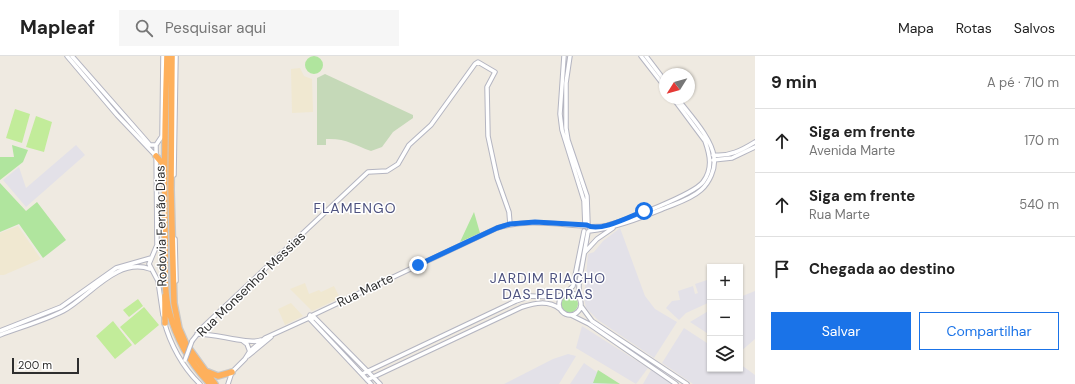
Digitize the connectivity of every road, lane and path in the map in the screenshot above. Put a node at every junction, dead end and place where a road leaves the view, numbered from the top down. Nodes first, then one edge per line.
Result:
1 (67, 56) edge
2 (72, 56) edge
3 (163, 56) edge
4 (167, 56) edge
5 (172, 56) edge
6 (176, 56) edge
7 (564, 56) edge
8 (570, 56) edge
9 (641, 56) edge
10 (647, 59) edge
11 (659, 74) edge
12 (659, 78) edge
13 (110, 103) junction
14 (680, 104) joint
15 (162, 136) junction
16 (142, 140) junction
17 (755, 142) edge
18 (156, 145) junction
19 (755, 147) edge
20 (156, 156) junction
21 (710, 158) junction
22 (714, 158) junction
23 (162, 163) junction
24 (708, 178) junction
25 (165, 209) junction
26 (633, 218) junction
27 (510, 224) junction
28 (616, 226) junction
29 (586, 228) junction
30 (583, 255) junction
31 (151, 258) junction
32 (150, 269) junction
33 (166, 284) junction
34 (565, 294) junction
35 (176, 295) joint
36 (579, 297) junction
37 (581, 306) junction
38 (560, 309) junction
39 (175, 312) junction
40 (571, 315) junction
41 (312, 317) junction
42 (165, 323) junction
43 (0, 331) edge
44 (197, 334) junction
45 (0, 335) edge
46 (271, 336) junction
47 (265, 338) junction
48 (240, 340) junction
49 (191, 354) junction
50 (250, 354) junction
51 (187, 369) junction
52 (232, 372) junction
53 (368, 372) junction
54 (362, 374) junction
55 (373, 378) junction
56 (367, 380) junction
57 (200, 384) edge
58 (210, 384) edge
59 (216, 384) edge
60 (228, 384) edge
61 (371, 384) edge
62 (380, 384) edge
63 (676, 384) edge
64 (687, 384) edge

1 - 13 street
2 - 13 street
3 - 15 street
4 - 25 highway, Rodovia Fernão Dias
5 - 39 highway, Rodovia Fernão Dias
6 - 35 street, Rodovia Fernão Dias
7 - 29 street
8 - 29 street
9 - 10 street
10 - 11 street
10 - 12 street
13 - 16 street
14 - 21 street
14 - 22 street
15 - 18 street
15 - 23 highway
16 - 18 street
16 - 20 street
17 - 22 street
18 - 20 street, Rodovia Fernão Dias
19 - 22 street
20 - 23 highway
20 - 31 street, Rodovia Fernão Dias
21 - 22 street
21 - 24 street
22 - 24 street
23 - 25 highway
24 - 26 street
25 - 33 highway, Rodovia Fernão Dias
26 - 28 street
26 - 29 street
27 - 29 street, Rua Marte
27 - 41 street, Rua Marte
27 - 44 street, Rua Monsenhor Messias
28 - 29 street
28 - 30 street
29 - 30 street
29 - 34 street
30 - 36 street
31 - 32 street, Rodovia Fernão Dias
31 - 43 street
32 - 42 street, Rodovia Fernão Dias
32 - 45 street
33 - 42 highway
33 - 58 highway, Rodovia Fernão Dias
34 - 36 street
34 - 38 street
34 - 53 street
35 - 39 highway
36 - 37 street
37 - 40 street
37 - 64 street
38 - 40 street
38 - 55 street
39 - 49 highway, Rodovia Fernão Dias
40 - 63 street
41 - 46 street, Rua Marte
41 - 53 street
41 - 54 street
42 - 51 street, Rodovia Fernão Dias
44 - 48 street
44 - 51 street, Rua Monsenhor Messias, bridge
46 - 47 street, Rua Marte
46 - 50 street, Rua Marte
47 - 48 street
47 - 50 street, Rua Marte
48 - 50 street
49 - 52 highway
49 - 59 highway, Rodovia Fernão Dias
50 - 52 street, Rua Marte
51 - 57 street, Rodovia Fernão Dias
52 - 60 street
53 - 54 street
53 - 55 street
54 - 56 street
55 - 56 street
55 - 62 street
56 - 61 street

